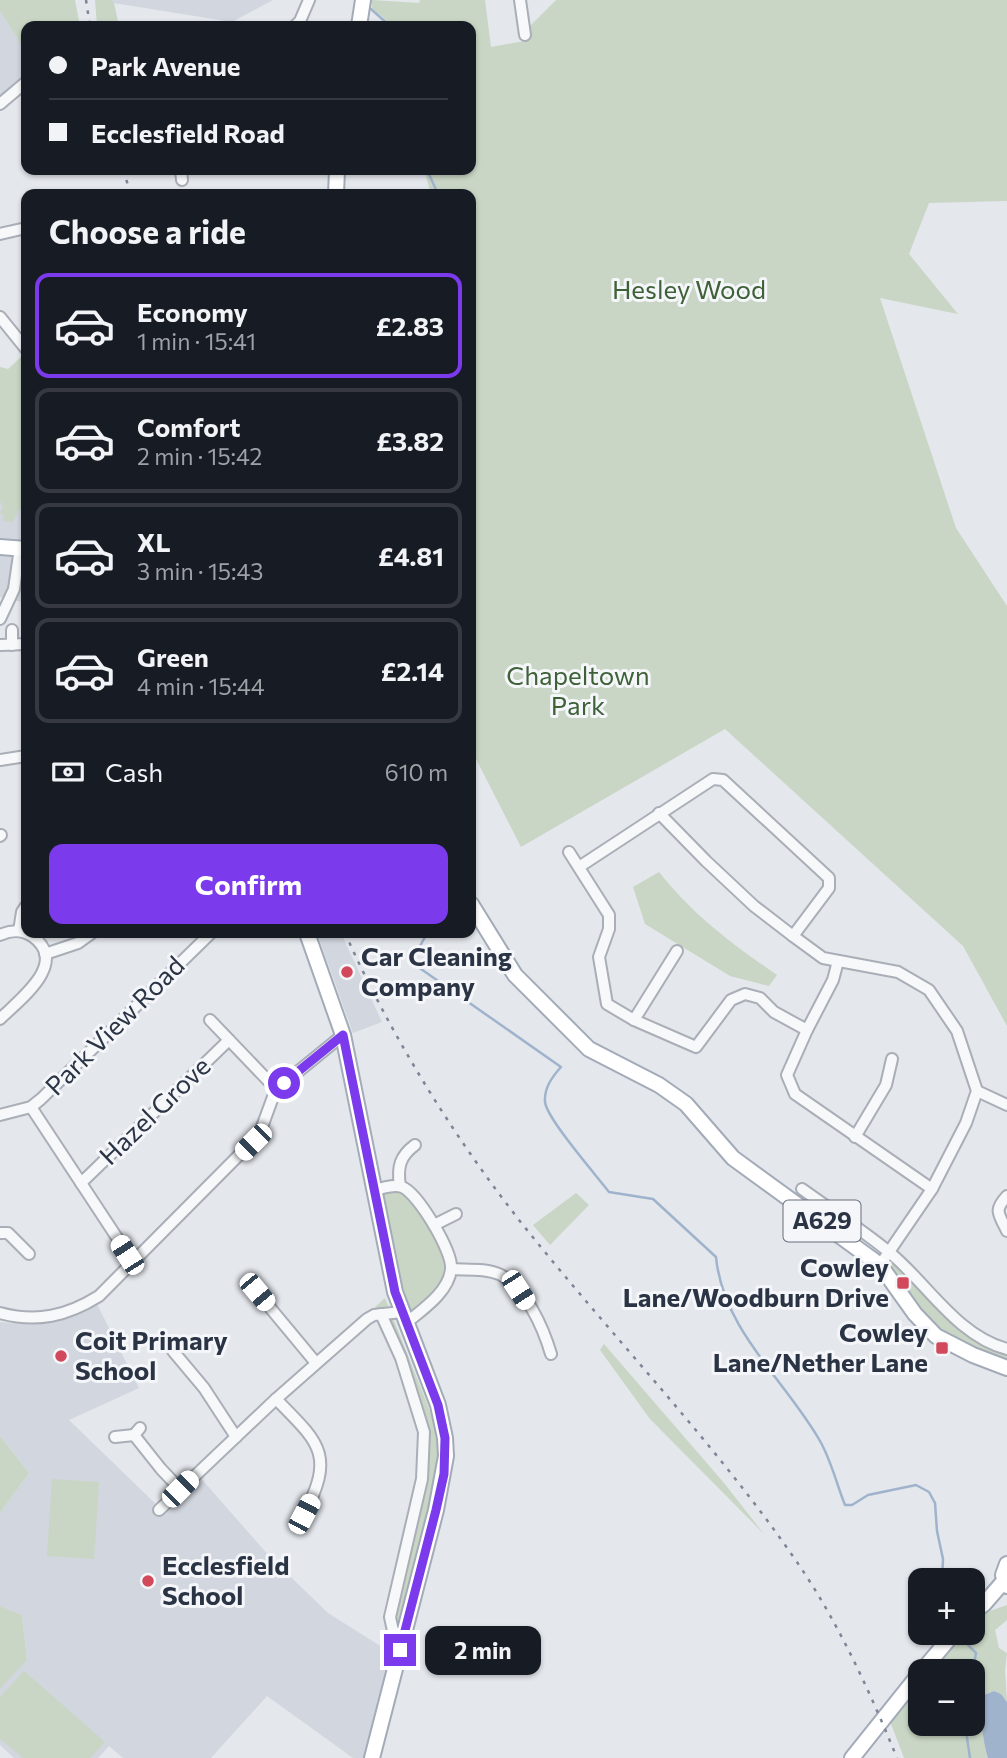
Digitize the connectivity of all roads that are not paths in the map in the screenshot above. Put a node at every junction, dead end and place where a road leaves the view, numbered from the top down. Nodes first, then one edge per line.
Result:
1 (309, 0) edge
2 (363, 0) edge
3 (520, 0) edge
4 (302, 21) edge
5 (360, 21) edge
6 (525, 35) dead end
7 (21, 86) edge
8 (0, 104) edge
9 (21, 229) edge
10 (0, 234) edge
11 (0, 317) edge
12 (21, 343) edge
13 (0, 547) edge
14 (21, 548) edge
15 (21, 557) edge
16 (0, 619) edge
17 (12, 630) dead end
18 (7, 645) edge
19 (21, 758) edge
20 (0, 760) edge
21 (659, 813) junction
22 (569, 852) dead end
23 (579, 867) junction
24 (476, 912) edge
25 (21, 918) edge
26 (19, 931) joint
27 (0, 935) edge
28 (793, 936) junction
29 (33, 938) edge
30 (85, 938) edge
31 (206, 938) edge
32 (309, 938) edge
33 (677, 951) dead end
34 (45, 954) junction
35 (838, 961) junction
36 (0, 1019) edge
37 (210, 1020) dead end
38 (634, 1020) junction
39 (807, 1030) junction
40 (343, 1035) junction
41 (229, 1040) junction
42 (892, 1059) dead end
43 (278, 1091) junction
44 (977, 1091) junction
45 (1007, 1105) edge
46 (31, 1107) junction
47 (0, 1115) edge
48 (855, 1137) junction
49 (415, 1144) dead end
50 (81, 1183) junction
51 (400, 1186) junction
52 (802, 1189) dead end
53 (932, 1189) junction
54 (375, 1190) junction
55 (1007, 1196) edge
56 (457, 1213) dead end
57 (434, 1225) junction
58 (1007, 1231) edge
59 (0, 1233) edge
60 (890, 1252) junction
61 (29, 1254) dead end
62 (133, 1262) junction
63 (880, 1265) junction
64 (451, 1269) junction
65 (257, 1292) dead end
66 (0, 1313) edge
67 (381, 1314) junction
68 (404, 1318) junction
69 (1007, 1349) edge
70 (173, 1351) dead end
71 (551, 1354) dead end
72 (316, 1363) junction
73 (1007, 1368) edge
74 (276, 1399) junction
75 (115, 1437) dead end
76 (236, 1437) junction
77 (180, 1489) junction
78 (159, 1510) dead end
79 (304, 1514) dead end
80 (1007, 1564) edge
81 (1006, 1584) edge
82 (1007, 1597) edge
83 (985, 1602) edge
84 (985, 1605) edge
85 (403, 1636) junction
86 (944, 1645) edge
87 (932, 1659) edge
88 (908, 1688) edge
89 (372, 1758) edge
90 (852, 1758) edge

1 - 4 street
2 - 5 main road
3 - 6 street
7 - 8 street
9 - 10 street
11 - 12 street
13 - 14 main road
15 - 16 street
17 - 18 street
19 - 20 street
21 - 23 street
21 - 28 street
21 - 28 street
22 - 23 street
23 - 38 street
24 - 63 main road, A629
25 - 26 street
26 - 27 street
28 - 35 street
29 - 34 street
30 - 34 street
31 - 46 street, Park View Road
32 - 40 main road
33 - 38 street
34 - 36 street
35 - 39 street
35 - 44 street
37 - 41 street
38 - 39 street
39 - 48 street
40 - 43 street
40 - 54 main road
41 - 43 street
41 - 50 street, Hazel Grove
42 - 48 street
43 - 62 street
44 - 45 street
44 - 53 street
46 - 47 street
46 - 50 street, Park View Road
48 - 53 street
49 - 51 street
50 - 62 street, Park View Road
51 - 54 street
51 - 57 street
52 - 60 street
53 - 60 street
54 - 68 main road
55 - 58 street
56 - 57 street
57 - 64 street
59 - 61 street
60 - 63 street
60 - 69 street
62 - 66 street
63 - 73 main road, A629
64 - 68 street
64 - 71 street
65 - 72 street
67 - 68 street
67 - 72 street
67 - 85 street
68 - 85 main road
70 - 76 street
72 - 74 street
74 - 76 street
74 - 79 street
75 - 77 street
76 - 77 street
77 - 78 street
80 - 81 main road
81 - 83 main road
82 - 84 main road
85 - 89 main road
86 - 87 main road
88 - 90 main road

